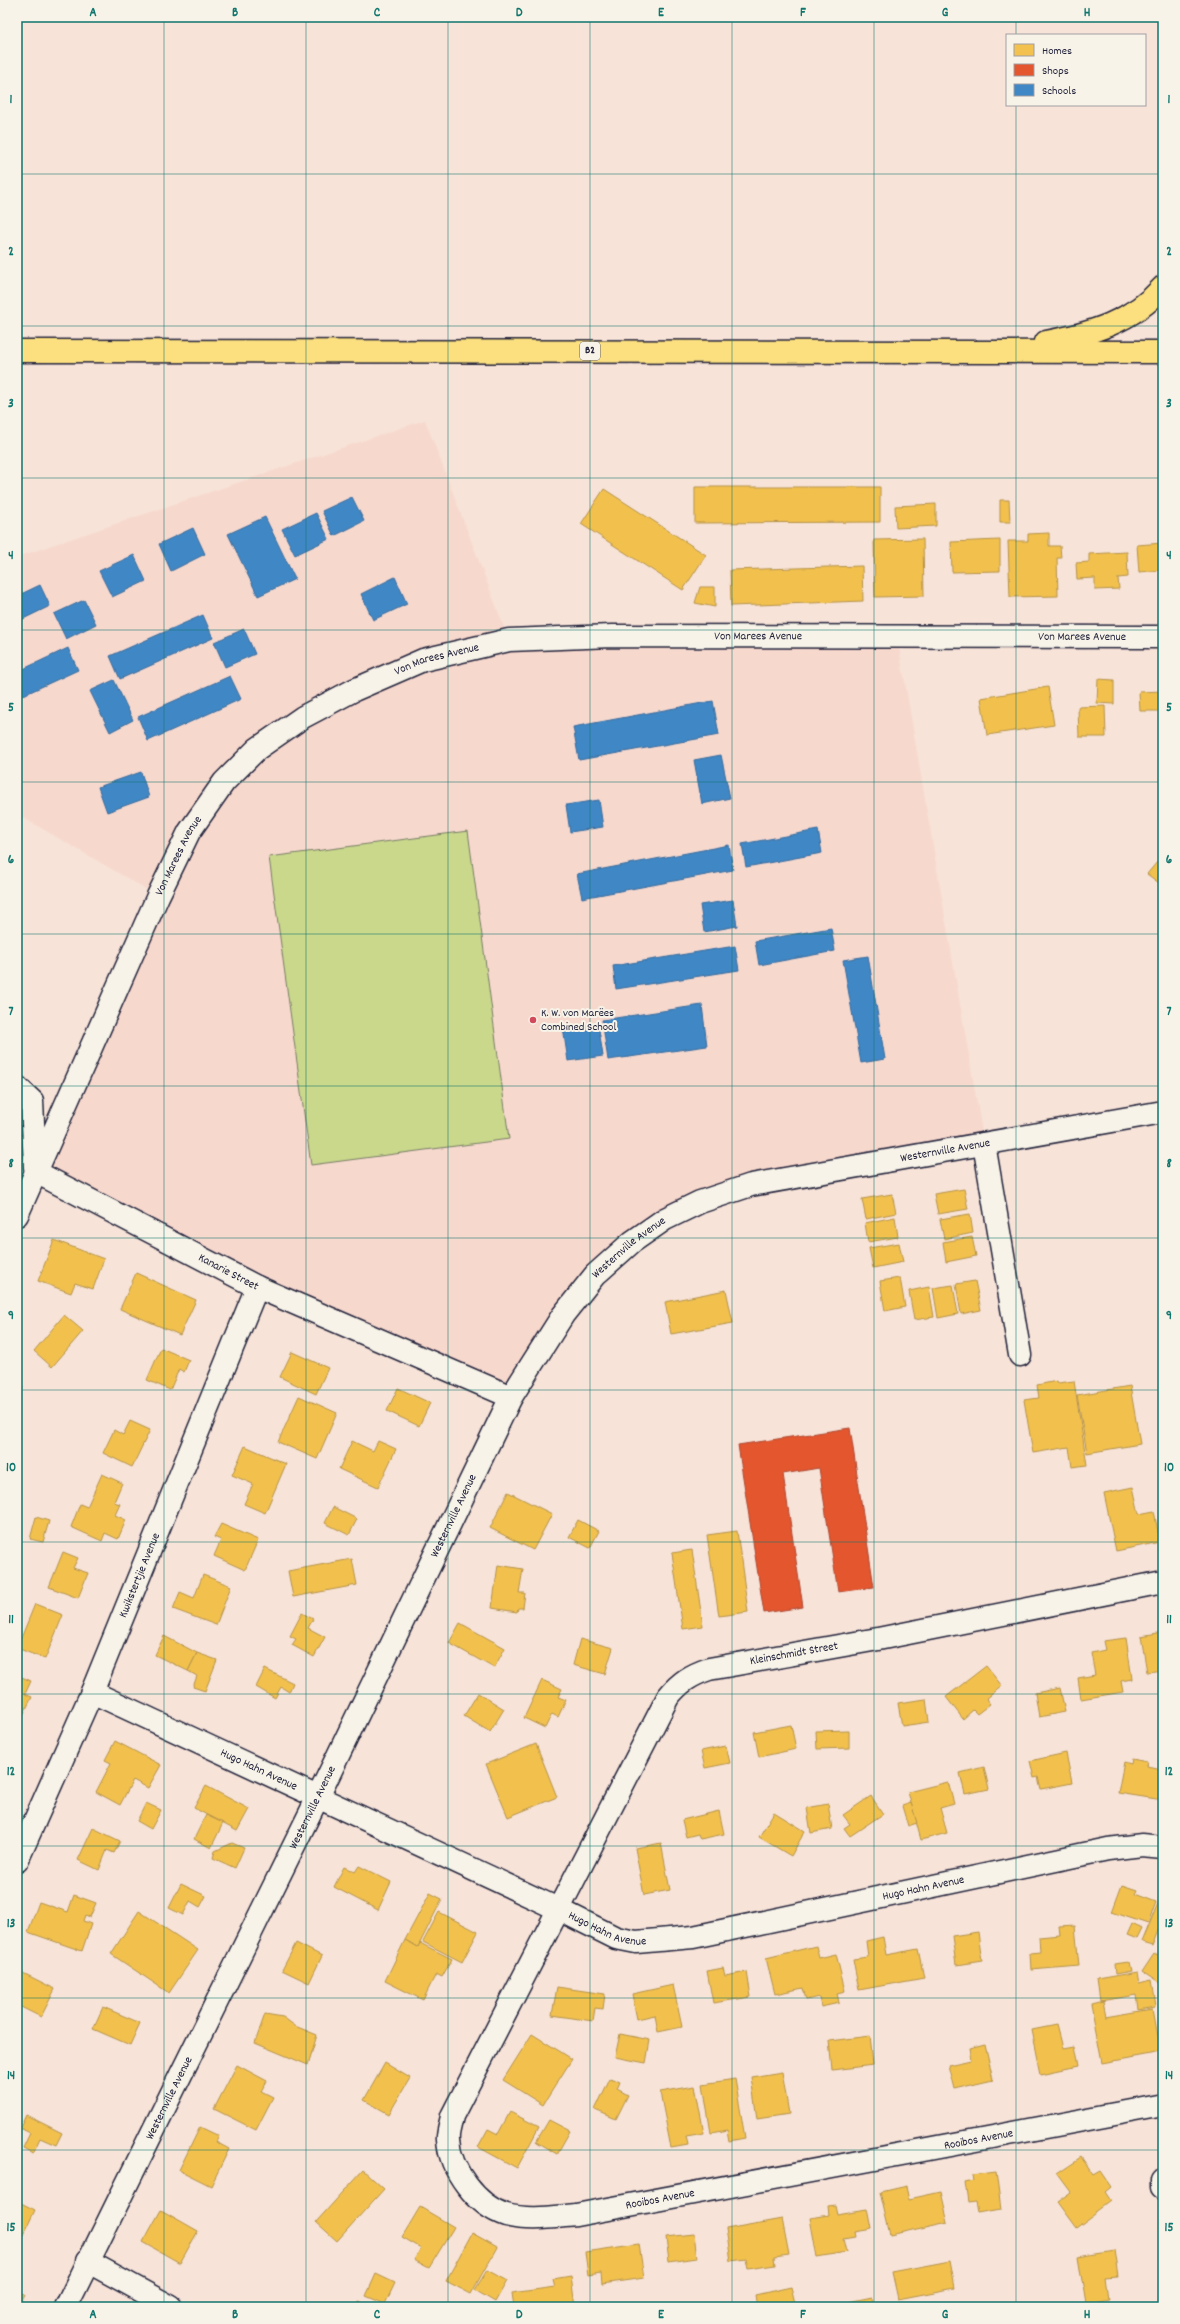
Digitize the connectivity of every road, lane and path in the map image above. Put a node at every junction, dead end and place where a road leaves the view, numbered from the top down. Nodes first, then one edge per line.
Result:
1 (1163, 287) edge
2 (17, 351) edge
3 (997, 351) junction
4 (1163, 352) edge
5 (1163, 637) edge
6 (17, 1087) edge
7 (1163, 1112) edge
8 (984, 1144) junction
9 (36, 1172) junction
10 (17, 1215) edge
11 (257, 1287) junction
12 (1020, 1355) dead end
13 (511, 1397) junction
14 (1163, 1582) edge
15 (92, 1692) junction
16 (318, 1797) junction
17 (1163, 1847) edge
18 (17, 1861) edge
19 (558, 1909) junction
20 (1163, 2105) edge
21 (1163, 2180) edge
22 (1163, 2188) edge
23 (87, 2261) junction
24 (66, 2307) edge
25 (171, 2307) edge

1 - 3 highway
2 - 3 highway, B2
3 - 4 highway, B2
5 - 9 street, Von Marees Avenue
6 - 9 street
7 - 8 street, Westernville Avenue
8 - 12 street
8 - 13 street, Westernville Avenue
9 - 10 street, Von Marees Avenue
9 - 11 street, Kanarie Street
11 - 13 street, Kanarie Street
11 - 15 street, Kwikstertjie Avenue
13 - 16 street, Westernville Avenue
14 - 19 street, Kleinschmidt Street
15 - 16 street, Hugo Hahn Avenue
15 - 18 street, Kwikstertjie Avenue
16 - 19 street, Hugo Hahn Avenue
16 - 23 street, Westernville Avenue
17 - 19 street, Hugo Hahn Avenue
19 - 20 street, Rooibos Avenue
21 - 22 street
23 - 24 street, Westernville Avenue
23 - 25 street

